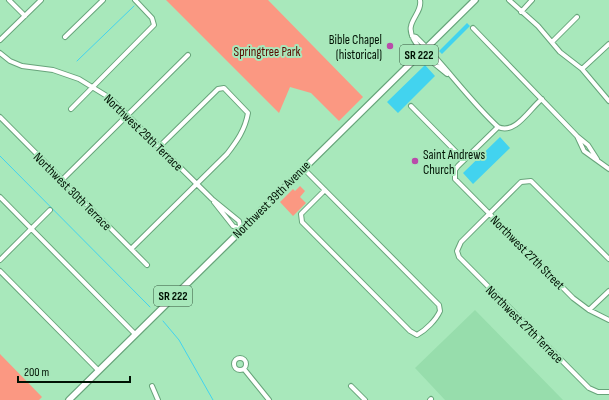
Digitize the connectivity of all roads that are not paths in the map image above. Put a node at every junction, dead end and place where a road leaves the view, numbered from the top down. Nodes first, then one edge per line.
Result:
1 (9, 0) edge
2 (41, 0) edge
3 (103, 0) edge
4 (135, 0) edge
5 (420, 0) edge
6 (475, 0) edge
7 (509, 0) edge
8 (532, 0) edge
9 (521, 12) junction
10 (25, 16) junction
11 (578, 17) dead end
12 (473, 28) dead end
13 (65, 37) dead end
14 (0, 40) edge
15 (552, 42) junction
16 (609, 44) edge
17 (424, 49) junction
18 (0, 54) edge
19 (188, 55) dead end
20 (582, 69) junction
21 (94, 86) junction
22 (542, 99) junction
23 (609, 101) edge
24 (411, 106) dead end
25 (71, 109) dead end
26 (129, 115) junction
27 (0, 117) edge
28 (498, 127) junction
29 (577, 136) junction
30 (160, 146) junction
31 (597, 159) junction
32 (464, 160) junction
33 (303, 168) junction
34 (609, 169) edge
35 (62, 180) junction
36 (197, 184) junction
37 (325, 190) junction
38 (0, 197) edge
39 (212, 200) junction
40 (50, 210) dead end
41 (489, 214) junction
42 (32, 229) junction
43 (241, 229) junction
44 (131, 249) junction
45 (609, 259) edge
46 (0, 260) edge
47 (147, 265) dead end
48 (0, 271) edge
49 (609, 291) edge
50 (589, 310) junction
51 (609, 320) edge
52 (135, 334) junction
53 (244, 369) dead end
54 (98, 370) junction
55 (152, 386) dead end
56 (351, 386) dead end
57 (609, 392) edge
58 (69, 400) edge
59 (158, 400) edge
60 (269, 400) edge
61 (364, 400) edge

1 - 10 street
2 - 10 street
3 - 13 street
4 - 21 street
5 - 17 street
6 - 17 main road, Northwest 39th Avenue / SR 222
7 - 9 street
8 - 9 street
9 - 15 street
10 - 14 street
11 - 15 street
12 - 22 street
15 - 20 street
16 - 20 street
17 - 28 street
17 - 33 main road, Northwest 39th Avenue / SR 222
18 - 21 street, Northwest 29th Terrace
19 - 26 street
20 - 23 street
21 - 25 street
21 - 26 street, Northwest 29th Terrace
22 - 28 street
22 - 29 street
24 - 32 street
26 - 30 street, Northwest 29th Terrace
26 - 35 street
27 - 35 street, Northwest 30th Terrace
28 - 32 street
29 - 31 street
29 - 31 street
30 - 36 street, Northwest 29th Terrace
30 - 36 street
31 - 34 street
32 - 41 street, Northwest 27th Street
33 - 37 street
33 - 43 main road, Northwest 39th Avenue / SR 222
35 - 44 street, Northwest 30th Terrace
36 - 39 street, Northwest 29th Terrace
36 - 44 street
37 - 37 street
38 - 42 street
39 - 43 street, Northwest 29th Terrace
39 - 43 street, Northwest 29th Terrace
40 - 42 street
41 - 45 street
41 - 50 street, Northwest 27th Street
41 - 57 street, Northwest 27th Terrace
42 - 46 street
42 - 52 street
43 - 52 main road, Northwest 39th Avenue / SR 222
44 - 47 street, Northwest 30th Terrace
48 - 54 street
49 - 50 street
50 - 51 street, Northwest 27th Street
52 - 54 main road, Northwest 39th Avenue / SR 222
53 - 60 street
54 - 58 main road, Northwest 39th Avenue / SR 222
55 - 59 street
56 - 61 street

